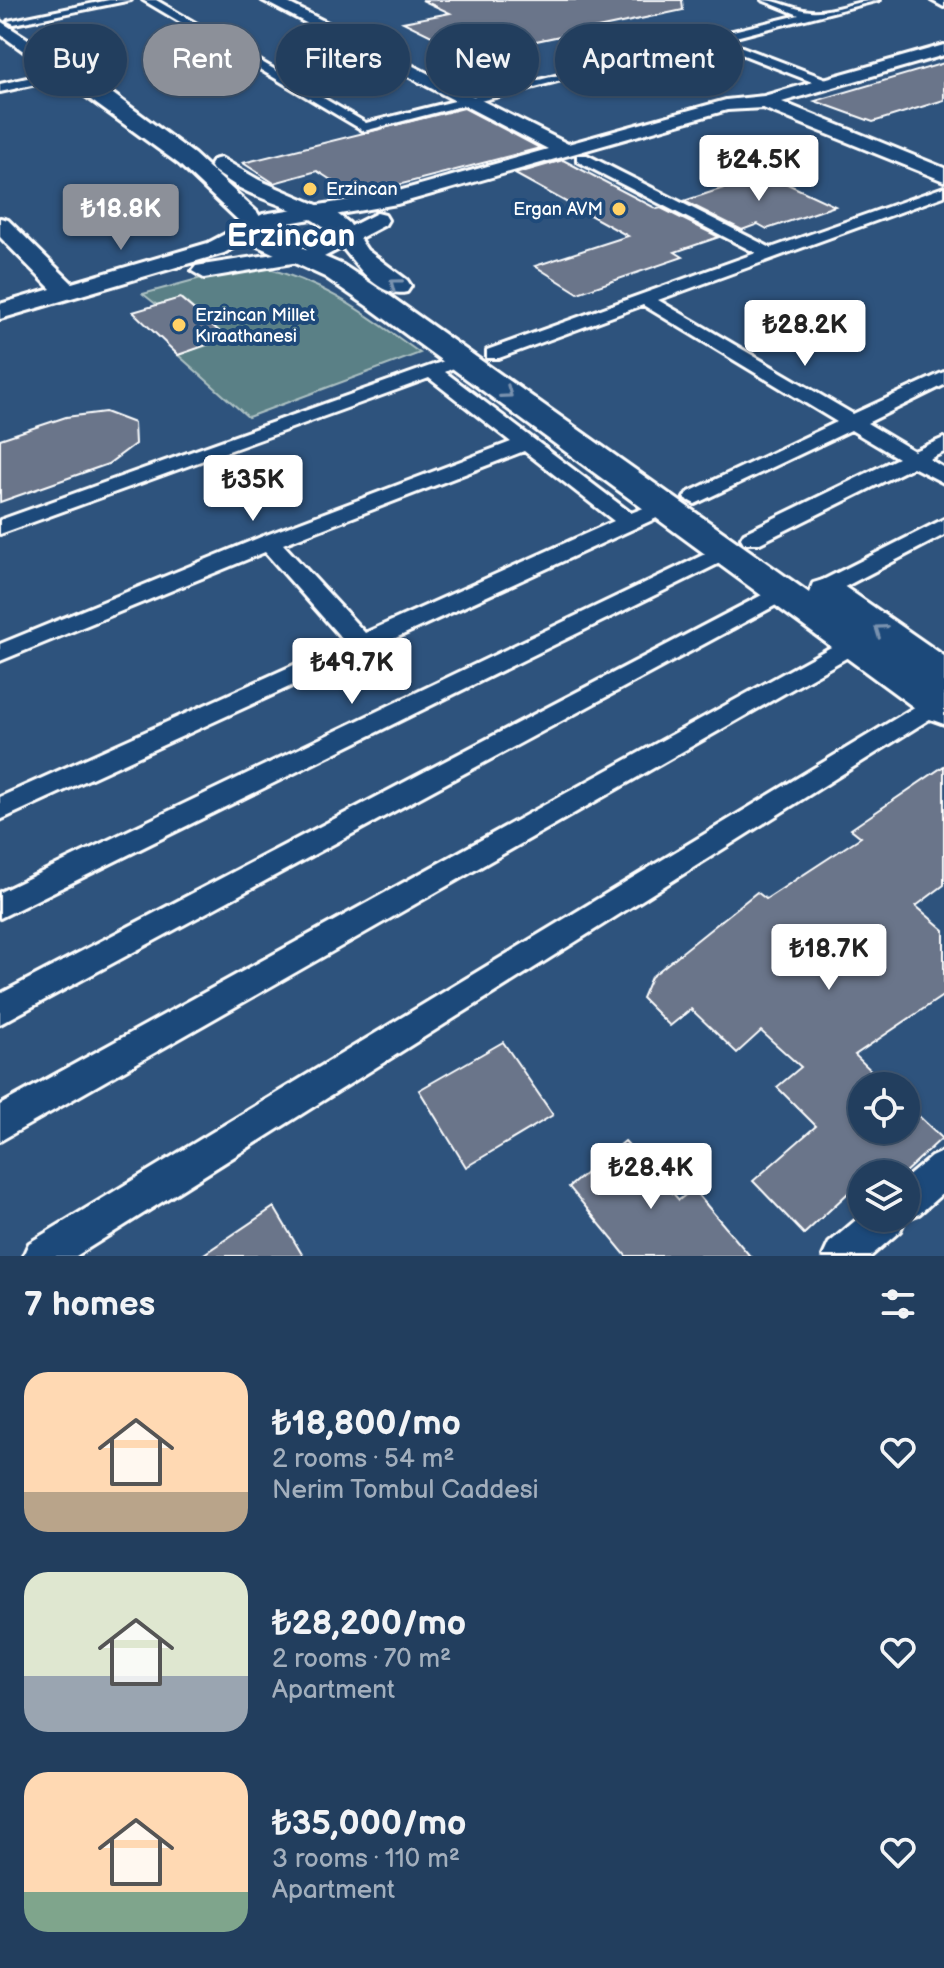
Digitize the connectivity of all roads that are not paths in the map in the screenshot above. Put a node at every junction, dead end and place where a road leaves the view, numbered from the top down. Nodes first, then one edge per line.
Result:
1 (126, 0) edge
2 (148, 0) edge
3 (270, 0) edge
4 (767, 0) edge
5 (874, 0) edge
6 (811, 15) junction
7 (5, 19) edge
8 (24, 35) edge
9 (944, 50) edge
10 (555, 80) edge
11 (24, 83) edge
12 (825, 83) junction
13 (0, 88) edge
14 (99, 96) edge
15 (468, 101) junction
16 (763, 101) junction
17 (575, 155) junction
18 (944, 175) edge
19 (944, 191) edge
20 (308, 212) junction
21 (0, 225) edge
22 (258, 225) junction
23 (345, 239) junction
24 (768, 253) junction
25 (304, 256) junction
26 (68, 293) junction
27 (643, 298) junction
28 (0, 312) edge
29 (0, 329) edge
30 (493, 354) junction
31 (446, 365) junction
32 (944, 378) edge
33 (850, 423) junction
34 (526, 443) junction
35 (944, 444) edge
36 (913, 459) junction
37 (944, 477) edge
38 (680, 502) junction
39 (629, 522) junction
40 (944, 526) edge
41 (0, 527) edge
42 (269, 542) junction
43 (739, 544) junction
44 (823, 589) junction
45 (783, 592) junction
46 (853, 643) junction
47 (361, 644) junction
48 (0, 653) edge
49 (939, 679) edge
50 (0, 809) edge
51 (0, 906) edge
52 (0, 1010) edge
53 (0, 1124) edge
54 (944, 1169) edge
55 (920, 1189) edge
56 (870, 1232) edge
57 (42, 1256) edge
58 (842, 1256) edge

1 - 7 street
2 - 15 street
3 - 15 main road
4 - 6 street
5 - 6 street
6 - 12 street
7 - 8 main road
7 - 20 main road
9 - 12 main road
10 - 15 street
11 - 13 street
12 - 16 main road
14 - 22 main road
15 - 17 main road
16 - 17 main road
16 - 18 main road
17 - 20 main road
17 - 23 main road
17 - 24 street
19 - 24 street
20 - 22 main road
20 - 23 main road
21 - 26 main road
22 - 25 main road
22 - 26 main road
23 - 25 main road
30 -> 23 main road
24 - 27 street
25 - 29 main road
25 - 31 main road
26 - 28 main road
27 - 30 street
27 - 33 street
30 - 38 main road
31 - 34 street
31 -> 38 main road
31 - 41 street
32 - 33 street
33 - 36 street
33 - 38 street
34 - 39 street
34 - 42 street
35 - 36 street
36 - 37 street
36 - 43 street
38 - 39 street
38 - 43 main road
39 - 47 street
40 - 44 street
42 - 47 street
42 - 48 street
43 - 44 main road
43 - 45 main road
43 - 51 street
49 -> 44 main road
45 - 46 main road
45 - 52 street
46 - 49 main road
46 - 53 street
47 - 50 street
49 - 57 street
54 - 55 street
56 - 58 street

